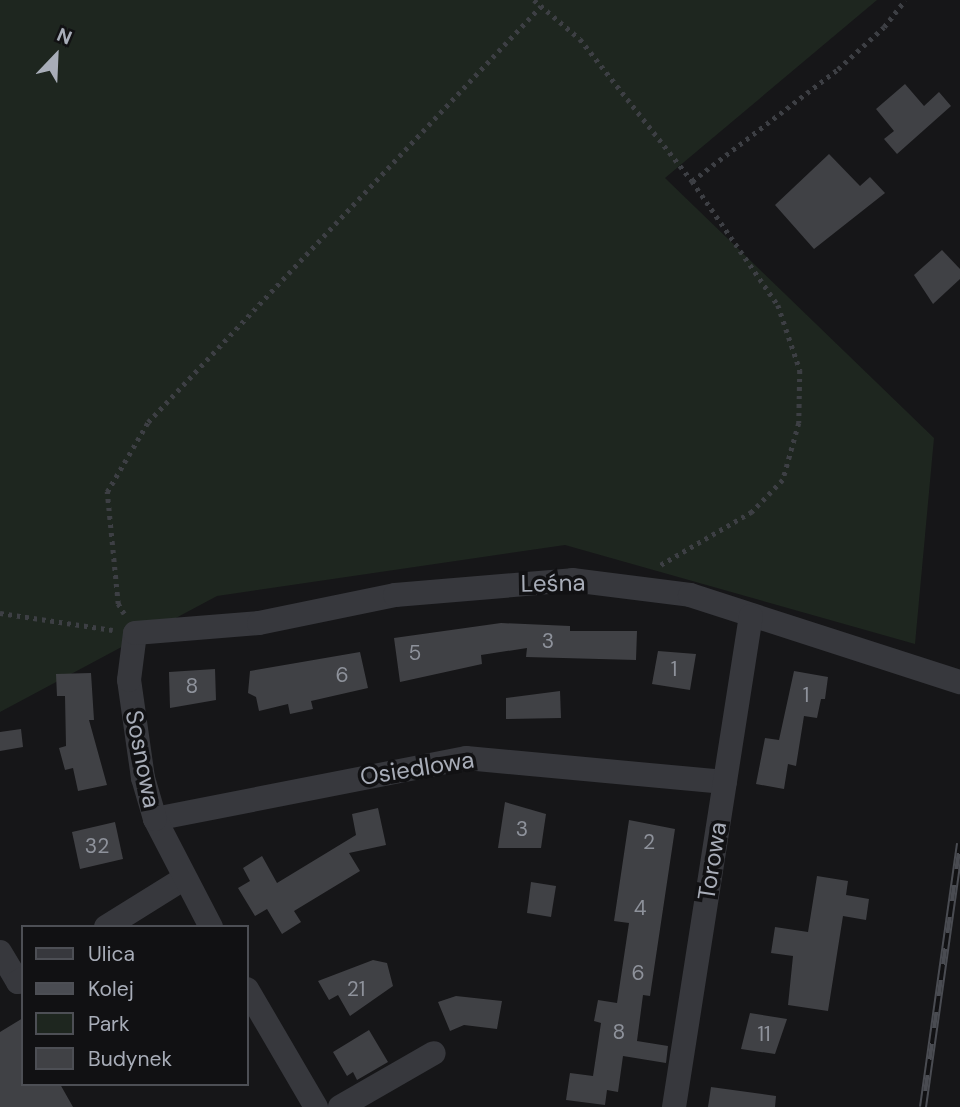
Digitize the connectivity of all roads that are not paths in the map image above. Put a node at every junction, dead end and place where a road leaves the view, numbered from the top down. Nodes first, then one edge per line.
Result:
1 (751, 616) junction
2 (135, 633) joint
3 (960, 682) edge
4 (725, 782) junction
5 (155, 819) junction
6 (183, 879) junction
7 (109, 925) edge
8 (210, 925) edge
9 (0, 952) edge
10 (21, 980) edge
11 (248, 991) edge
12 (434, 1053) dead end
13 (316, 1107) edge
14 (340, 1107) edge
15 (674, 1107) edge

1 - 2 street, Leśna
1 - 3 street, Leśna
1 - 4 street, Torowa
2 - 5 street, Sosnowa
4 - 5 street, Osiedlowa
4 - 15 street, Torowa
5 - 6 street, Sosnowa
6 - 7 street
6 - 8 street, Sosnowa
9 - 10 street
11 - 13 street
12 - 14 street

